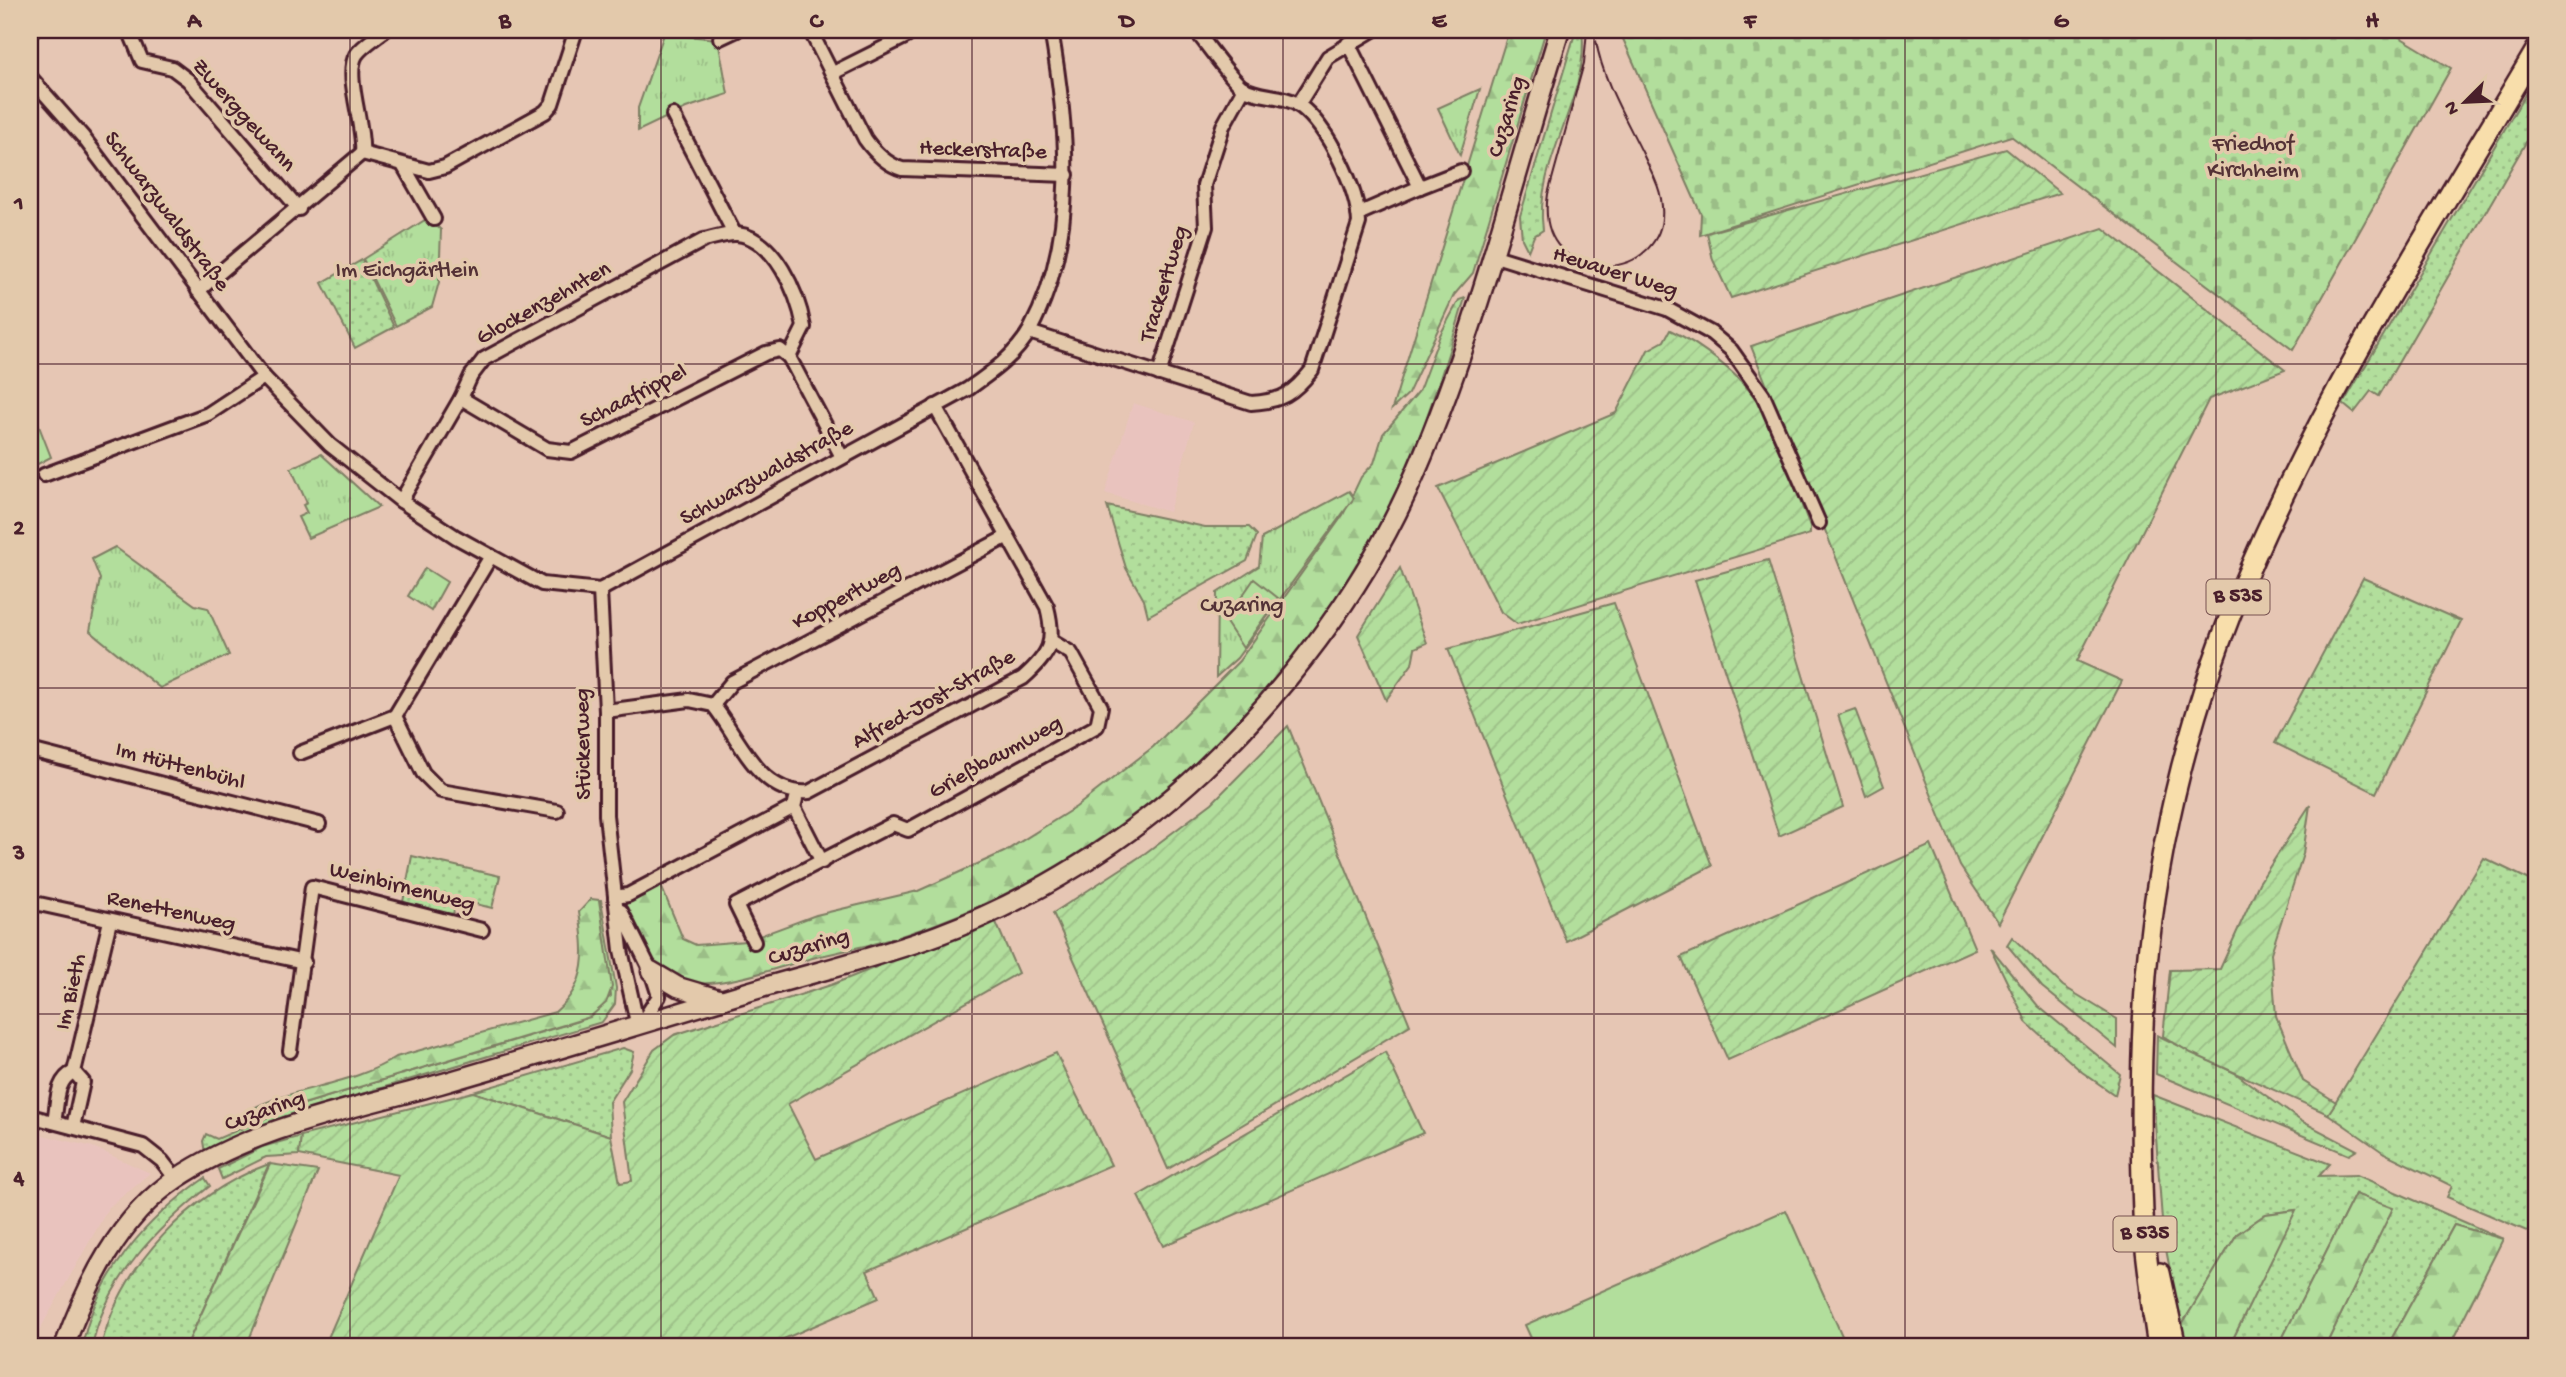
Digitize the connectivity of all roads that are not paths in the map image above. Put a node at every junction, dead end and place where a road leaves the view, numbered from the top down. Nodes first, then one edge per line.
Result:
1 (129, 30) edge
2 (385, 30) edge
3 (576, 30) edge
4 (737, 30) edge
5 (810, 30) edge
6 (910, 30) edge
7 (1051, 30) edge
8 (1195, 30) edge
9 (1373, 30) edge
10 (1560, 30) edge
11 (720, 38) dead end
12 (1348, 43) junction
13 (2536, 50) edge
14 (833, 73) junction
15 (30, 77) edge
16 (1244, 88) junction
17 (1298, 105) junction
18 (673, 116) dead end
19 (362, 153) junction
20 (403, 165) junction
21 (1461, 171) dead end
22 (1067, 175) junction
23 (1420, 187) junction
24 (299, 209) junction
25 (1359, 214) junction
26 (434, 219) dead end
27 (734, 233) junction
28 (1492, 255) junction
29 (198, 291) junction
30 (1029, 332) junction
31 (789, 356) junction
32 (1159, 374) junction
33 (264, 377) junction
34 (461, 398) junction
35 (935, 407) junction
36 (842, 457) junction
37 (44, 475) dead end
38 (401, 501) junction
39 (1819, 523) dead end
40 (1007, 536) junction
41 (491, 556) junction
42 (600, 590) junction
43 (1051, 641) junction
44 (713, 705) junction
45 (606, 711) junction
46 (395, 716) junction
47 (30, 750) edge
48 (300, 753) dead end
49 (796, 793) junction
50 (794, 807) junction
51 (557, 811) dead end
52 (319, 824) dead end
53 (822, 862) junction
54 (615, 897) junction
55 (30, 902) edge
56 (110, 921) junction
57 (482, 930) dead end
58 (754, 942) dead end
59 (304, 962) junction
60 (651, 971) junction
61 (722, 1000) junction
62 (638, 1027) junction
63 (290, 1051) dead end
64 (74, 1072) junction
65 (30, 1116) edge
66 (54, 1122) junction
67 (73, 1127) junction
68 (2142, 1169) junction
69 (176, 1179) junction
70 (2152, 1299) joint
71 (73, 1324) junction
72 (64, 1347) edge
73 (72, 1347) edge
74 (2156, 1347) edge
75 (2176, 1347) edge

1 - 24 street, Zwerggewann
2 - 19 street
3 - 20 street
4 - 11 street
5 - 14 street, Heckerstraße
6 - 14 street
7 - 22 street, Schwarzwaldstraße
8 - 16 street
9 - 12 street
10 - 28 main road, Cuzaring
12 - 17 street
12 - 23 street
13 - 68 main road, B 535
14 - 22 street, Heckerstraße
15 - 29 street, Schwarzwaldstraße
16 - 17 street
16 - 32 street, Trackertweg
17 - 25 street
18 - 27 street
19 - 20 street
19 - 24 street
20 - 26 street
21 - 23 street
22 - 30 street, Schwarzwaldstraße
23 - 25 street
24 - 29 street
25 - 32 street
27 - 31 street
27 - 34 street, Glockenzehnten
28 - 39 street, Heuauer Weg
28 - 61 main road, Cuzaring
29 - 33 street, Schwarzwaldstraße
30 - 32 street
30 - 35 street, Schwarzwaldstraße
31 - 34 street, Schaafrippel
31 - 36 street
33 - 37 street
33 - 38 street, Schwarzwaldstraße
34 - 38 street, Glockenzehnten
35 - 36 street, Schwarzwaldstraße
35 - 40 street
36 - 42 street, Schwarzwaldstraße
38 - 41 street, Schwarzwaldstraße
40 - 43 street
40 - 44 street, Koppertweg
41 - 42 street, Schwarzwaldstraße
41 - 46 street
42 - 45 street, Stückerweg
43 - 49 street, Alfred-Jost-Straße
43 - 53 street, Grießbaumweg
44 - 45 street
44 - 49 street
45 - 54 street, Stückerweg
46 - 48 street
46 - 51 street
47 - 52 street, Im Hüttenbühl
49 - 50 street
50 - 53 street
50 - 54 street
53 - 58 street, Grießbaumweg
54 - 60 street, Stückerweg
54 - 62 street, Stückerweg
55 - 56 street, Renettenweg
56 - 59 street, Renettenweg
56 - 64 street, Im Bieth
57 - 59 street, Weinbirnenweg
59 - 63 street
60 - 61 main road
60 - 62 street, Stückerweg
61 - 62 main road, Cuzaring
62 - 69 main road, Cuzaring
64 - 66 street, Im Bieth
64 - 67 street, Im Bieth
65 - 66 street
66 - 67 street
67 - 69 street
68 - 70 main road, B 535
68 - 75 main road, B 535
69 - 71 main road, Cuzaring
70 - 74 highway, B 535
71 - 72 main road, Cuzaring
71 - 73 main road, Cuzaring

